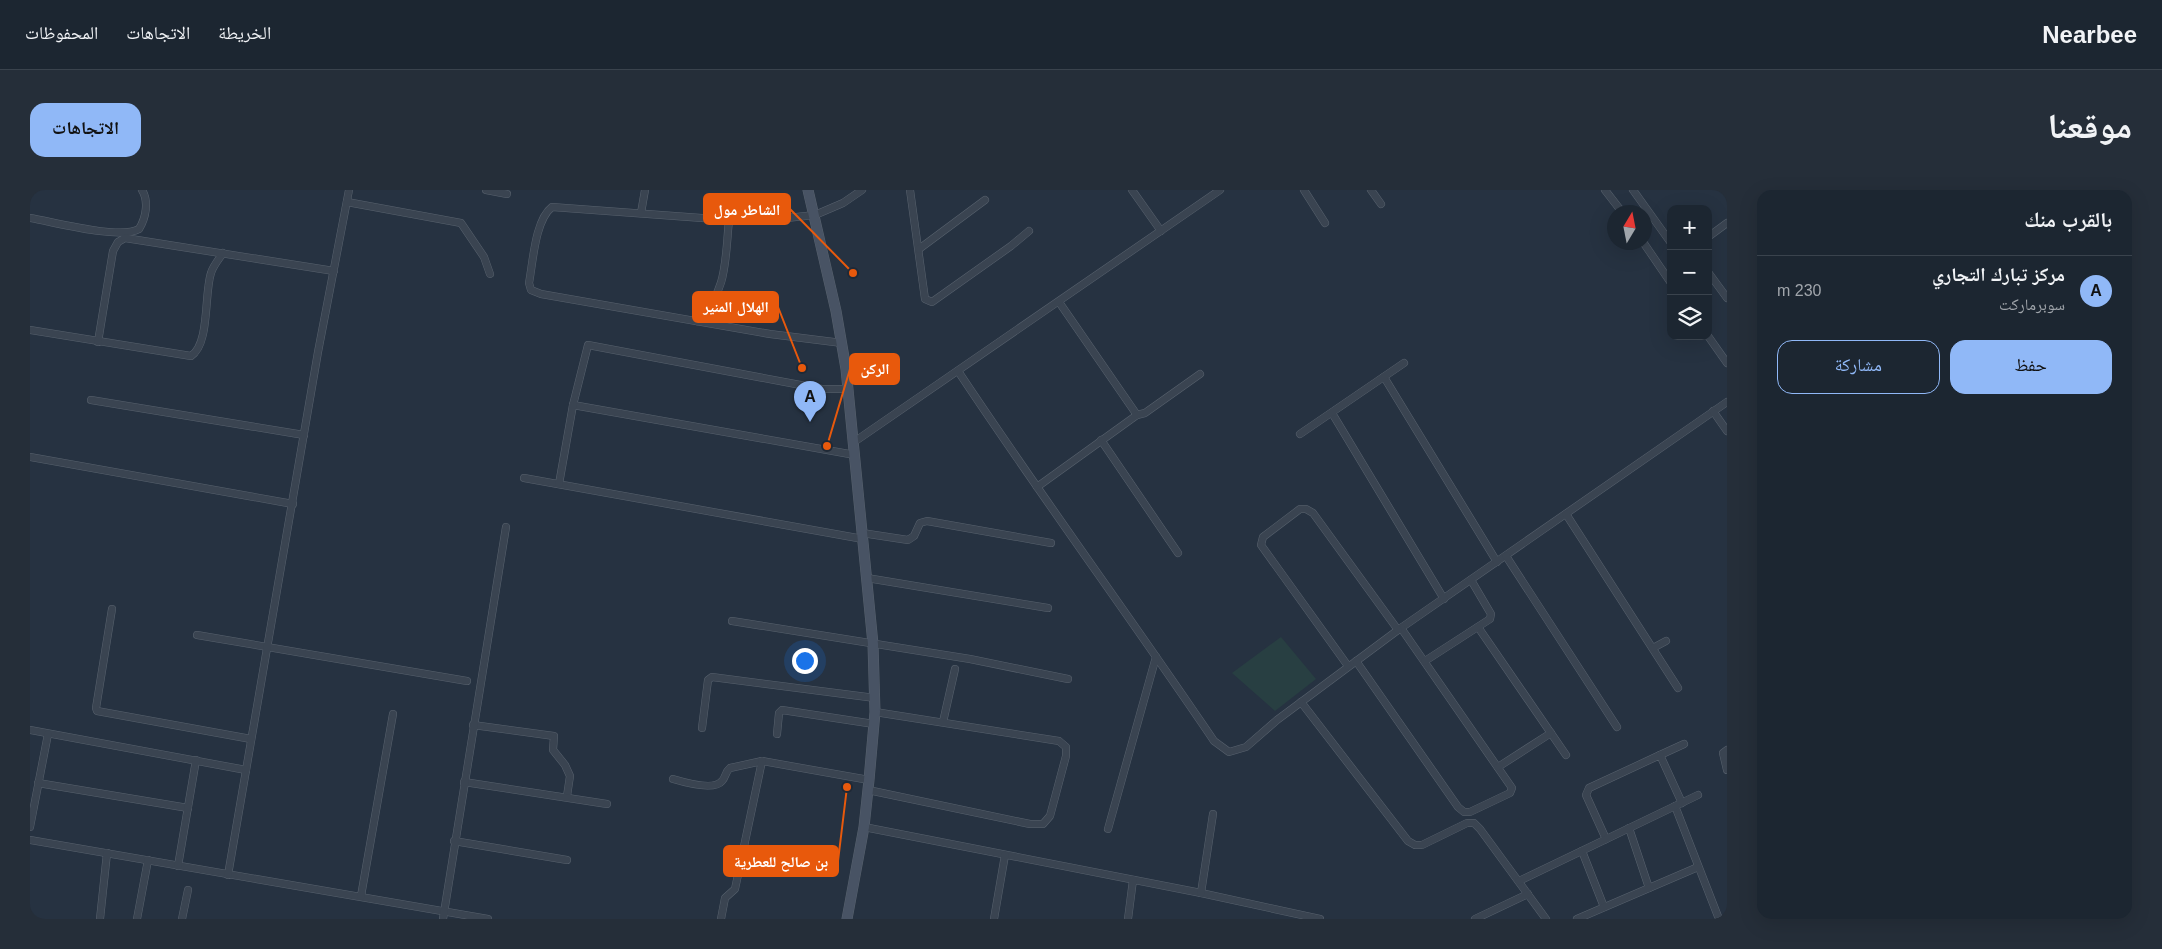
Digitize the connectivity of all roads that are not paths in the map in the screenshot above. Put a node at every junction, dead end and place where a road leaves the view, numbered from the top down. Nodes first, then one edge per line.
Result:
1 (142, 190) edge
2 (350, 190) edge
3 (486, 190) edge
4 (645, 190) edge
5 (808, 190) edge
6 (862, 190) edge
7 (910, 190) edge
8 (1132, 190) edge
9 (1220, 190) edge
10 (1304, 190) edge
11 (1371, 190) edge
12 (1605, 190) edge
13 (1633, 190) edge
14 (508, 194) dead end
15 (985, 200) dead end
16 (347, 202) junction
17 (1381, 204) dead end
18 (1617, 205) edge
19 (641, 214) junction
20 (815, 215) junction
21 (30, 218) edge
22 (729, 220) junction
23 (1324, 222) dead end
24 (1727, 223) edge
25 (1029, 231) dead end
26 (1160, 231) junction
27 (1712, 233) edge
28 (1667, 237) edge
29 (919, 249) junction
30 (1648, 250) edge
31 (223, 253) junction
32 (334, 271) junction
33 (490, 274) dead end
34 (1667, 277) edge
35 (1712, 277) edge
36 (1727, 298) edge
37 (1059, 302) junction
38 (697, 321) junction
39 (30, 330) edge
40 (1711, 340) edge
41 (98, 342) junction
42 (842, 344) junction
43 (1404, 363) dead end
44 (1727, 363) edge
45 (958, 371) junction
46 (1200, 374) dead end
47 (1384, 377) junction
48 (849, 389) junction
49 (91, 400) dead end
50 (1727, 402) edge
51 (573, 405) junction
52 (1713, 411) junction
53 (1332, 413) junction
54 (1137, 415) junction
55 (1727, 431) edge
56 (1300, 434) dead end
57 (304, 435) junction
58 (1101, 440) junction
59 (854, 442) junction
60 (855, 455) junction
61 (30, 457) edge
62 (524, 478) dead end
63 (559, 484) junction
64 (1037, 487) junction
65 (293, 504) junction
66 (1566, 514) junction
67 (506, 526) dead end
68 (863, 536) junction
69 (1051, 544) dead end
70 (1178, 553) dead end
71 (1506, 556) junction
72 (1497, 562) junction
73 (867, 578) junction
74 (1471, 580) junction
75 (1444, 599) junction
76 (1048, 608) dead end
77 (112, 609) dead end
78 (732, 621) dead end
79 (1478, 627) junction
80 (1400, 629) junction
81 (197, 635) dead end
82 (1666, 640) dead end
83 (873, 644) junction
84 (267, 647) junction
85 (1653, 648) junction
86 (1156, 658) junction
87 (1356, 661) junction
88 (1426, 662) junction
89 (1348, 666) junction
90 (955, 669) dead end
91 (1068, 679) dead end
92 (467, 681) dead end
93 (1678, 688) dead end
94 (875, 698) junction
95 (1301, 702) junction
96 (875, 712) junction
97 (393, 714) dead end
98 (943, 722) junction
99 (874, 724) junction
100 (473, 725) junction
101 (1617, 727) dead end
102 (702, 728) dead end
103 (30, 730) edge
104 (1551, 733) junction
105 (48, 734) junction
106 (777, 734) dead end
107 (251, 739) junction
108 (1684, 744) dead end
109 (1727, 750) edge
110 (1566, 755) dead end
111 (1660, 755) junction
112 (196, 760) junction
113 (762, 761) junction
114 (1498, 767) junction
115 (246, 770) junction
116 (1727, 770) edge
117 (672, 779) dead end
118 (869, 780) junction
119 (464, 782) junction
120 (38, 783) junction
121 (868, 790) junction
122 (1698, 795) dead end
123 (567, 796) junction
124 (1682, 802) junction
125 (607, 804) dead end
126 (1675, 806) junction
127 (188, 808) junction
128 (1213, 814) dead end
129 (30, 827) edge
130 (864, 827) junction
131 (1629, 828) junction
132 (1108, 829) dead end
133 (1606, 839) junction
134 (30, 840) edge
135 (454, 841) junction
136 (1582, 851) junction
137 (107, 853) junction
138 (1005, 855) junction
139 (148, 860) junction
140 (567, 860) dead end
141 (178, 866) junction
142 (1698, 867) junction
143 (228, 875) junction
144 (1133, 880) junction
145 (1519, 881) junction
146 (1649, 888) junction
147 (188, 890) dead end
148 (1201, 893) junction
149 (1528, 894) junction
150 (361, 896) junction
151 (1604, 908) junction
152 (444, 911) junction
153 (100, 919) edge
154 (137, 919) edge
155 (182, 919) edge
156 (443, 919) edge
157 (488, 919) edge
158 (721, 919) edge
159 (848, 919) edge
160 (994, 919) edge
161 (1128, 919) edge
162 (1320, 919) edge
163 (1475, 919) edge
164 (1546, 919) edge
165 (1577, 919) edge
166 (1719, 919) edge

1 - 21 street
2 - 16 street
3 - 14 street
4 - 19 street
5 - 20 main road
6 - 20 street
7 - 29 street
8 - 26 street
9 - 26 street
10 - 23 street
11 - 17 street
12 - 18 street
13 - 28 street
15 - 29 street
16 - 32 street
16 - 33 street
19 - 22 street
19 - 38 street
20 - 22 street
20 - 42 main road
22 - 38 street
24 - 27 street
25 - 29 street
26 - 37 street
30 - 34 street
31 - 32 street
31 - 41 street
31 - 41 street
32 - 57 street
35 - 36 street
37 - 45 street
37 - 54 street
38 - 42 street
39 - 41 street
40 - 44 street
42 - 48 main road
43 - 47 street
45 - 59 street
45 - 64 street
46 - 54 street
47 - 53 street
47 - 72 street
48 - 51 street
48 - 59 main road
49 - 57 street
50 - 52 street
51 - 60 street
51 - 63 street
52 - 55 street
52 - 66 street
53 - 56 street
53 - 75 street
54 - 58 street
57 - 65 street
58 - 64 street
58 - 70 street
59 - 60 main road
60 - 68 main road
61 - 65 street
62 - 63 street
63 - 68 street
64 - 86 street
65 - 84 street
66 - 71 street
66 - 85 street
67 - 100 street
68 - 69 street
68 - 73 main road
71 - 72 street
71 - 101 street
72 - 74 street
73 - 76 street
73 - 83 main road
74 - 75 street
74 - 79 street
75 - 80 street
77 - 107 street
78 - 83 street
79 - 88 street
79 - 104 street
80 - 87 street
80 - 88 street
80 - 89 street
81 - 84 street
82 - 85 street
83 - 91 street
83 - 94 main road
84 - 92 street
84 - 107 street
85 - 93 street
86 - 95 street
86 - 132 street
87 - 89 street
87 - 114 street
88 - 114 street
89 - 95 street
90 - 98 street
94 - 96 main road
94 - 102 street
95 - 145 street
96 - 98 street
96 - 99 main road
97 - 150 street
98 - 121 street
99 - 106 street
99 - 118 main road
100 - 119 street
100 - 123 street
103 - 105 street
104 - 110 street
104 - 114 street
105 - 112 street
105 - 120 street
107 - 115 street
108 - 111 street
109 - 116 street
111 - 124 street
111 - 133 street
112 - 115 street
112 - 127 street
113 - 117 street
113 - 118 street
113 - 158 street
115 - 143 street
118 - 121 main road
119 - 123 street
119 - 135 street
120 - 127 street
120 - 129 street
121 - 130 main road
122 - 124 street
123 - 125 street
124 - 126 street
126 - 131 street
126 - 142 street
127 - 141 street
128 - 148 street
130 - 138 street
130 - 159 main road
131 - 133 street
131 - 146 street
133 - 136 street
134 - 137 street
135 - 140 street
135 - 152 street
136 - 145 street
136 - 151 street
137 - 139 street
137 - 153 street
138 - 144 street
138 - 160 street
139 - 141 street
139 - 154 street
141 - 143 street
142 - 146 street
142 - 166 street
143 - 150 street
144 - 148 street
144 - 161 street
145 - 149 street
146 - 151 street
147 - 155 street
148 - 162 street
149 - 163 street
149 - 164 street
150 - 152 street
151 - 165 street
152 - 156 street
152 - 157 street

